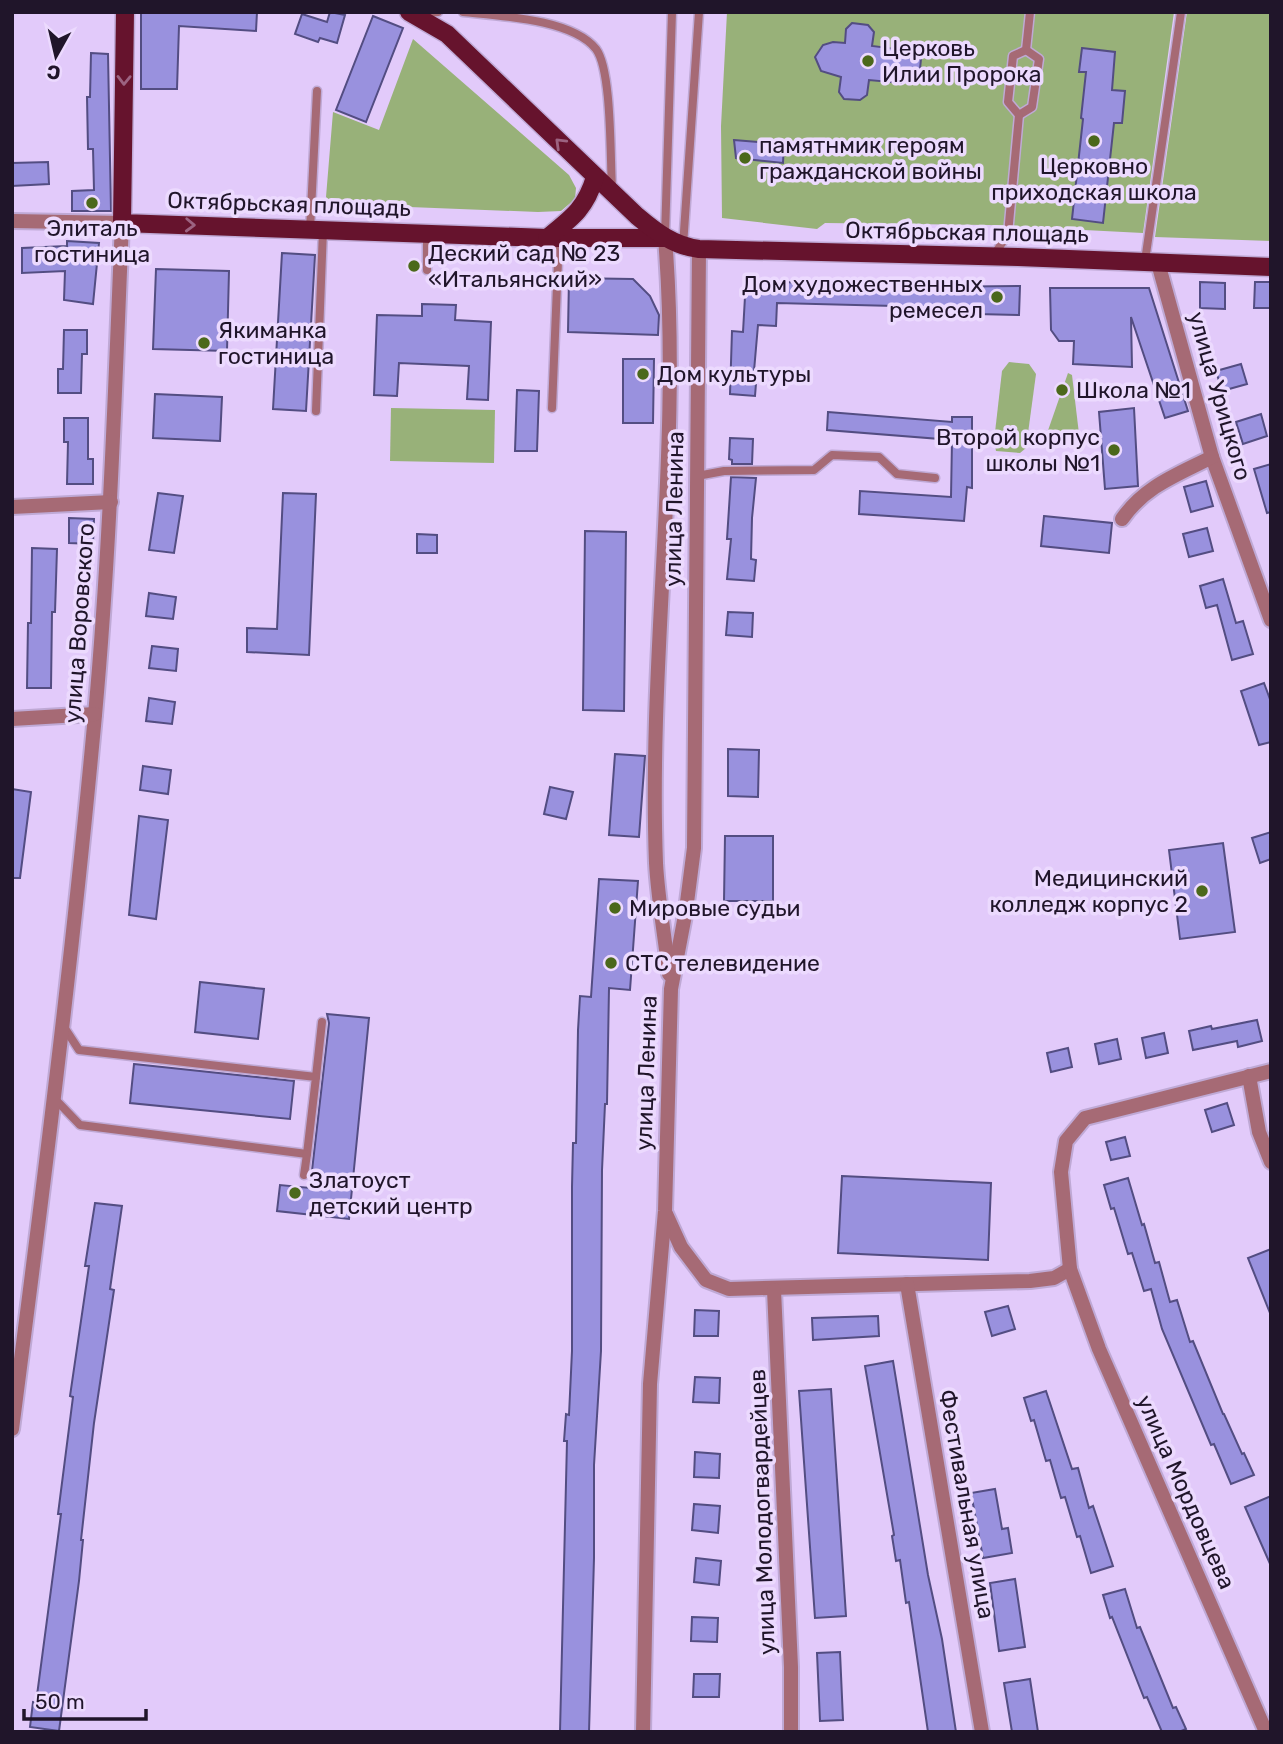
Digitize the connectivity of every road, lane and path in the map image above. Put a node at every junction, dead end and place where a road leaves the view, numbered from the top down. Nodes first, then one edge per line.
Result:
1 (125, 12) edge
2 (438, 12) edge
3 (463, 12) edge
4 (672, 12) edge
5 (699, 12) edge
6 (1030, 12) edge
7 (1181, 12) edge
8 (412, 14) edge
9 (1026, 50) junction
10 (317, 91) dead end
11 (1019, 115) junction
12 (595, 177) junction
13 (612, 193) junction
14 (12, 221) edge
15 (122, 222) junction
16 (317, 230) junction
17 (427, 234) junction
18 (553, 237) junction
19 (665, 238) junction
20 (691, 248) junction
21 (992, 258) junction
22 (1152, 262) junction
23 (1271, 267) edge
24 (426, 270) dead end
25 (552, 408) dead end
26 (316, 411) dead end
27 (1212, 457) junction
28 (697, 475) junction
29 (935, 478) dead end
30 (111, 502) junction
31 (12, 507) edge
32 (1122, 519) dead end
33 (1271, 620) edge
34 (95, 714) junction
35 (12, 719) edge
36 (671, 989) junction
37 (322, 1022) dead end
38 (63, 1026) junction
39 (1271, 1071) edge
40 (1249, 1076) junction
41 (316, 1077) junction
42 (55, 1099) junction
43 (307, 1154) junction
44 (1271, 1162) edge
45 (304, 1175) dead end
46 (664, 1211) junction
47 (1070, 1269) junction
48 (907, 1284) junction
49 (774, 1290) junction
50 (12, 1429) edge
51 (643, 1732) edge
52 (791, 1732) edge
53 (982, 1732) edge
54 (1266, 1732) edge

1 -> 15 main road
2 - 8 lane
3 - 13 lane
4 - 19 lane
5 - 20 lane
6 - 9 lane
7 - 22 lane
12 -> 8 main road, Октябрьская площадь
9 - 11 lane
9 - 11 lane
10 - 16 lane
11 - 21 lane
12 - 13 main road, Октябрьская площадь
12 - 18 main road
13 - 19 main road, Октябрьская площадь
14 - 15 street
15 -> 16 main road, Октябрьская площадь
15 - 30 street, улица Воровского
16 - 17 main road, Октябрьская площадь
16 - 26 lane
17 - 18 main road, Октябрьская площадь
17 - 24 lane
18 - 19 main road, Октябрьская площадь
18 - 25 lane
19 - 20 main road, Октябрьская площадь
19 - 36 street
20 - 21 main road, Октябрьская площадь
20 - 28 street, улица Ленина
21 - 22 main road, Октябрьская площадь
22 - 23 main road, Октябрьская площадь
22 - 27 street, улица Урицкого
27 - 32 street
27 - 33 street, улица Урицкого
28 - 29 lane
28 - 36 street, улица Ленина
30 - 31 street
30 - 34 street, улица Воровского
34 - 35 street
34 - 38 street, улица Воровского
36 - 46 street, улица Ленина
37 - 41 lane
38 - 41 lane
38 - 42 street, улица Воровского
39 - 40 street, улица Мордовцева
40 - 44 street
40 - 47 street, улица Мордовцева
41 - 43 lane
42 - 43 lane
42 - 50 street, улица Воровского
43 - 45 lane
46 - 49 street
46 - 51 street, улица Ленина
47 - 48 street
47 - 54 street, улица Мордовцева
48 - 49 street
48 - 53 street, Фестивальная улица
49 - 52 street, улица Молодогвардейцев

